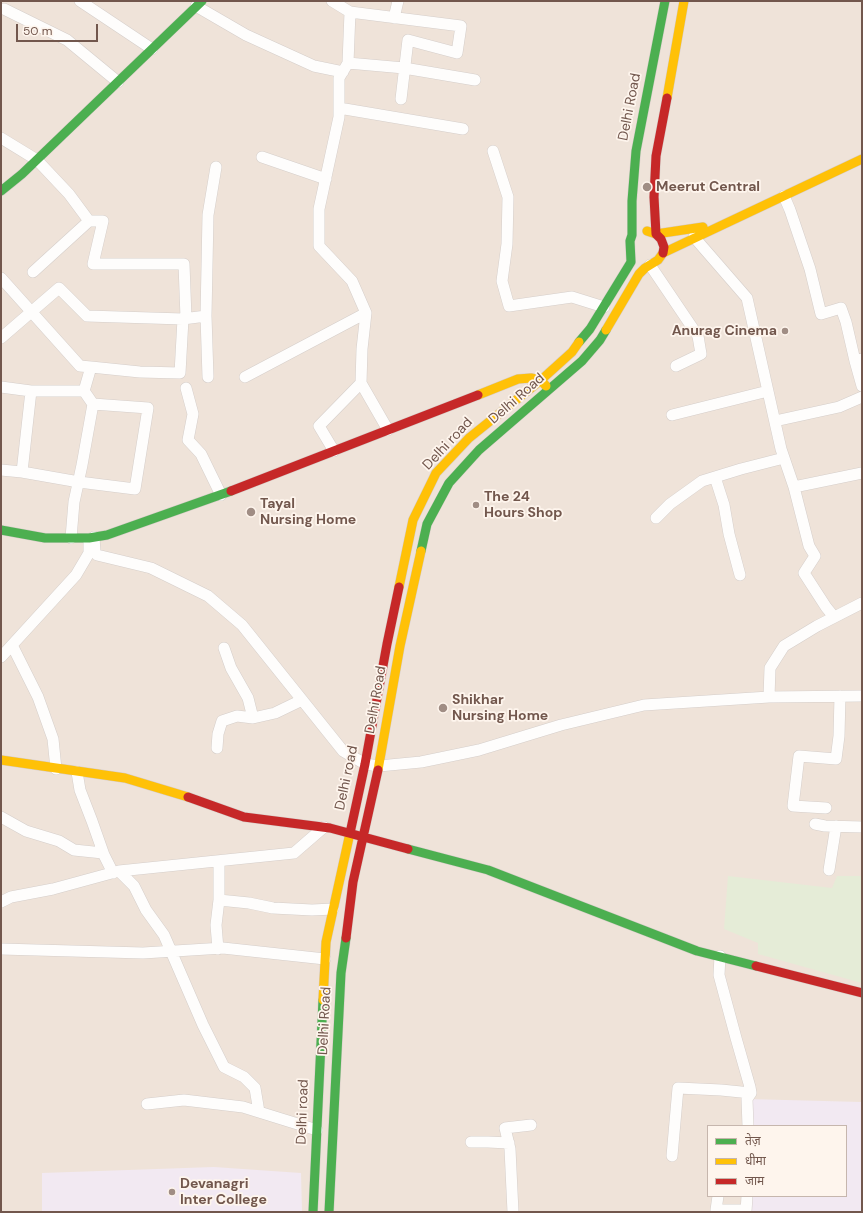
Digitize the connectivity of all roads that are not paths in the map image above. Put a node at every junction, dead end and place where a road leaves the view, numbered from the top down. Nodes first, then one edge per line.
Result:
1 (80, 1) edge
2 (332, 1) edge
3 (398, 1) edge
4 (665, 1) edge
5 (684, 1) edge
6 (199, 4) edge
7 (5, 8) edge
8 (350, 12) junction
9 (394, 18) junction
10 (152, 49) junction
11 (345, 67) junction
12 (404, 68) junction
13 (474, 80) dead end
14 (118, 82) junction
15 (401, 99) dead end
16 (339, 108) junction
17 (463, 129) dead end
18 (1, 138) edge
19 (493, 151) dead end
20 (262, 157) dead end
21 (862, 159) edge
22 (37, 160) junction
23 (216, 167) dead end
24 (326, 179) junction
25 (1, 191) edge
26 (784, 196) junction
27 (89, 221) junction
28 (724, 224) junction
29 (656, 234) junction
30 (632, 235) junction
31 (694, 237) junction
32 (663, 252) junction
33 (650, 265) junction
34 (33, 272) dead end
35 (1, 278) edge
36 (604, 307) junction
37 (32, 312) junction
38 (366, 312) junction
39 (206, 316) junction
40 (185, 319) junction
41 (1, 338) edge
42 (859, 360) edge
43 (676, 366) dead end
44 (91, 367) junction
45 (208, 376) dead end
46 (245, 377) dead end
47 (541, 380) junction
48 (361, 383) junction
49 (499, 386) junction
50 (862, 386) edge
51 (1, 388) edge
52 (186, 388) dead end
53 (549, 390) junction
54 (31, 391) junction
55 (84, 391) junction
56 (768, 391) junction
57 (519, 397) junction
58 (862, 398) edge
59 (93, 404) junction
60 (528, 408) junction
61 (672, 415) dead end
62 (774, 421) junction
63 (388, 430) junction
64 (334, 451) junction
65 (784, 458) junction
66 (1, 470) edge
67 (22, 472) junction
68 (862, 472) edge
69 (715, 477) junction
70 (78, 482) junction
71 (794, 487) junction
72 (221, 495) junction
73 (656, 518) dead end
74 (1, 530) edge
75 (70, 538) junction
76 (92, 538) junction
77 (740, 575) dead end
78 (862, 604) edge
79 (834, 617) junction
80 (12, 645) junction
81 (224, 648) dead end
82 (1, 657) edge
83 (840, 696) junction
84 (862, 696) edge
85 (769, 697) junction
86 (302, 700) junction
87 (253, 718) junction
88 (217, 748) dead end
89 (1, 760) edge
90 (365, 764) junction
91 (379, 766) junction
92 (56, 769) junction
93 (77, 772) junction
94 (826, 808) dead end
95 (1, 817) edge
96 (815, 824) dead end
97 (836, 826) junction
98 (324, 827) junction
99 (862, 827) edge
100 (349, 833) junction
101 (364, 837) junction
102 (103, 853) junction
103 (219, 861) junction
104 (829, 870) dead end
105 (116, 872) junction
106 (219, 900) junction
107 (1, 902) edge
108 (333, 909) junction
109 (1, 949) edge
110 (218, 949) junction
111 (171, 951) junction
112 (720, 956) junction
113 (325, 958) junction
114 (862, 993) edge
115 (751, 1094) junction
116 (147, 1104) dead end
117 (259, 1112) junction
118 (531, 1125) dead end
119 (748, 1125) edge
120 (317, 1130) junction
121 (471, 1142) dead end
122 (509, 1143) junction
123 (672, 1156) dead end
124 (718, 1197) edge
125 (747, 1197) edge
126 (716, 1211) edge
127 (746, 1211) edge
128 (313, 1212) edge
129 (329, 1212) edge
130 (513, 1212) edge

1 - 10 street
2 - 8 street
3 - 9 street
4 - 30 main road, Delhi Road
5 - 29 main road
6 - 10 main road
6 - 11 street
7 - 14 street
8 - 9 street
8 - 11 street
9 - 12 street
10 - 14 main road
11 - 12 street
11 - 16 street
12 - 13 street
12 - 15 street
14 - 22 main road
16 - 17 street
16 - 24 street
18 - 22 street
19 - 36 street
20 - 24 street
21 - 26 main road
22 - 25 main road
22 - 27 street
23 - 39 street
24 - 38 street
26 - 28 main road
26 - 42 street
27 - 34 street
27 - 40 street
28 - 29 main road
28 - 31 main road
29 - 30 main road
29 - 32 main road
30 - 36 main road, Delhi Road
31 - 32 main road
31 - 56 street
32 - 33 main road
33 - 43 street
33 - 53 main road, Delhi Road
35 - 37 street
36 - 47 main road, Delhi Road
37 - 40 street
37 - 41 street
37 - 44 street
38 - 46 street
38 - 48 street
39 - 40 street
39 - 45 street
40 - 44 street
42 - 50 street
44 - 55 street
47 - 49 main road
47 - 53 main road
47 - 57 main road, Delhi road
48 - 63 street
48 - 64 street
49 - 57 main road
49 - 63 main road
51 - 54 street
52 - 72 street
53 - 60 main road, Delhi Road
54 - 55 street
54 - 67 street
55 - 59 street
56 - 61 street
56 - 62 street
57 - 60 main road
57 - 90 main road, Delhi road
58 - 62 street
59 - 70 street
59 - 70 street
60 - 91 main road, Delhi Road
62 - 65 street
63 - 64 main road
64 - 72 main road
65 - 69 street
65 - 71 street
66 - 67 street
67 - 70 street
68 - 71 street
69 - 73 street
69 - 77 street
70 - 75 street
71 - 79 street
72 - 76 main road
74 - 75 main road
75 - 76 main road
76 - 80 street
76 - 86 street
78 - 79 street
79 - 85 street
80 - 82 street
80 - 92 street
81 - 87 street
83 - 84 street
83 - 85 street
83 - 94 street
85 - 91 street
86 - 87 street
86 - 90 street
87 - 88 street
89 - 92 main road
90 - 91 street
90 - 100 main road, Delhi road
91 - 101 main road, Delhi Road
92 - 93 main road
93 - 98 main road
93 - 102 street
95 - 102 street
96 - 97 street
97 - 99 street
97 - 104 street
98 - 100 main road
98 - 103 street
100 - 101 main road
100 - 108 main road, Delhi road
101 - 112 main road
101 - 129 main road, Delhi Road
102 - 105 street
103 - 105 street
103 - 106 street
105 - 107 street
105 - 111 street
106 - 108 street
106 - 110 street
108 - 113 main road, Delhi road
109 - 111 street
110 - 111 street
110 - 113 street
111 - 117 street
112 - 114 main road
112 - 115 street
113 - 120 main road, Delhi road
115 - 119 street
115 - 123 street
116 - 117 street
117 - 120 street
118 - 122 street
120 - 128 main road, Delhi road
121 - 122 street
122 - 130 street
124 - 126 street
125 - 127 street
126 - 127 street

